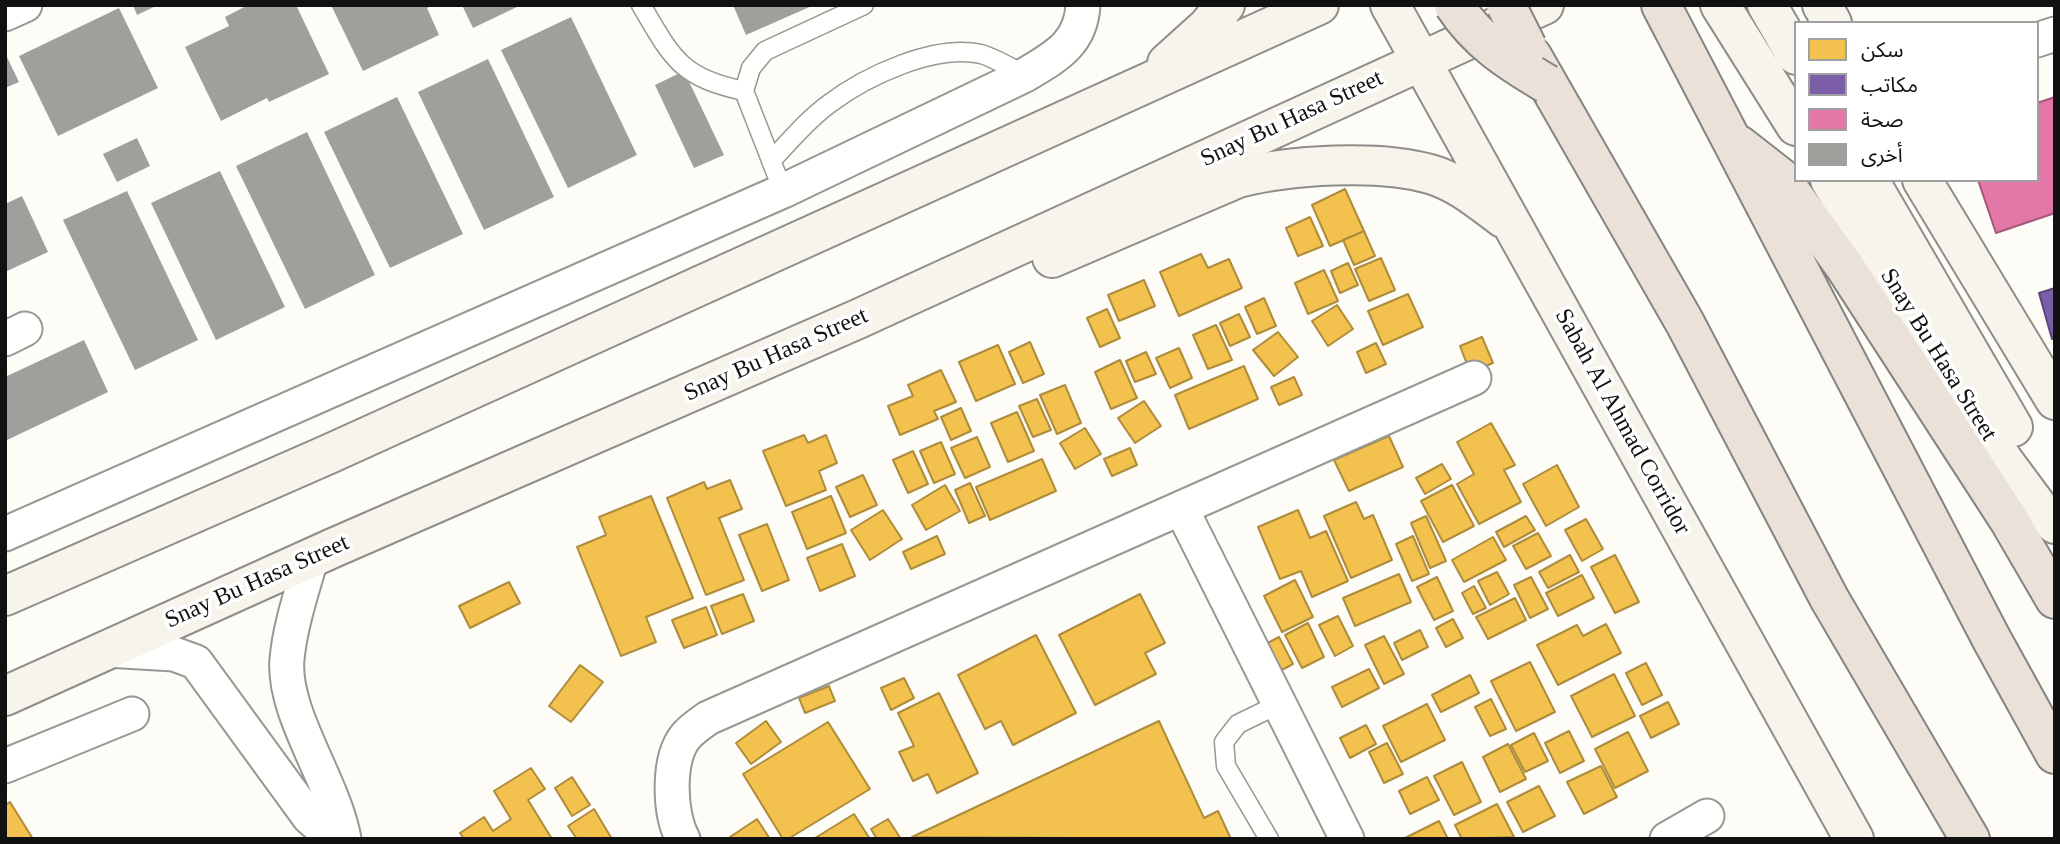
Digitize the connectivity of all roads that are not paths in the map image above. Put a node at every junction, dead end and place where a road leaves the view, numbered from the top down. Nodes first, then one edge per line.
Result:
1 (25, 5) edge
2 (641, 5) edge
3 (864, 5) edge
4 (1083, 5) edge
5 (1225, 5) edge
6 (1319, 5) edge
7 (1390, 5) edge
8 (1454, 5) edge
9 (1506, 5) edge
10 (1544, 5) edge
11 (1661, 5) edge
12 (1720, 5) edge
13 (1767, 5) edge
14 (1822, 5) edge
15 (5, 14) edge
16 (1831, 21) edge
17 (1794, 52) edge
18 (1421, 61) junction
19 (1025, 75) junction
20 (1547, 84) junction
21 (1138, 89) junction
22 (744, 91) junction
23 (1794, 123) edge
24 (1728, 137) junction
25 (777, 176) junction
26 (1831, 182) edge
27 (1870, 182) edge
28 (1923, 182) edge
29 (1512, 225) junction
30 (859, 320) junction
31 (1474, 378) dead end
32 (2055, 400) edge
33 (2055, 499) edge
34 (1181, 508) junction
35 (2055, 524) edge
36 (5, 534) edge
37 (311, 559) junction
38 (5, 596) edge
39 (2055, 599) edge
40 (106, 650) junction
41 (5, 696) edge
42 (1279, 704) junction
43 (132, 714) dead end
44 (2055, 754) edge
45 (5, 766) edge
46 (1707, 816) dead end
47 (334, 839) edge
48 (344, 839) edge
49 (682, 839) edge
50 (1269, 839) edge
51 (1347, 839) edge
52 (1667, 839) edge
53 (1854, 839) edge
54 (1970, 839) edge

1 - 15 street
2 - 22 lane
3 - 22 lane
4 - 19 street
5 - 21 street
6 - 21 street
7 - 18 street, Sabah Al Ahmad Corridor
8 - 20 highway, bridge
9 - 20 highway, bridge
10 - 18 street, Snay Bu Hasa Street
11 - 24 highway
12 - 23 street
13 - 17 street
14 - 16 street
18 - 29 street, Sabah Al Ahmad Corridor
18 - 30 street, Snay Bu Hasa Street
19 - 25 street
19 - 25 lane
20 - 54 highway
21 - 38 street
22 - 25 lane
24 - 39 highway
24 - 44 highway
25 - 36 street
26 - 35 street, Snay Bu Hasa Street
27 - 33 street
28 - 32 street
29 - 30 street
29 - 53 street, Sabah Al Ahmad Corridor
30 - 37 street, Snay Bu Hasa Street
31 - 34 street
34 - 42 street
34 - 49 street
37 - 40 street, Snay Bu Hasa Street
37 - 48 street
40 - 41 street, Snay Bu Hasa Street
40 - 47 street
42 - 50 lane
42 - 51 street
43 - 45 street
46 - 52 street

